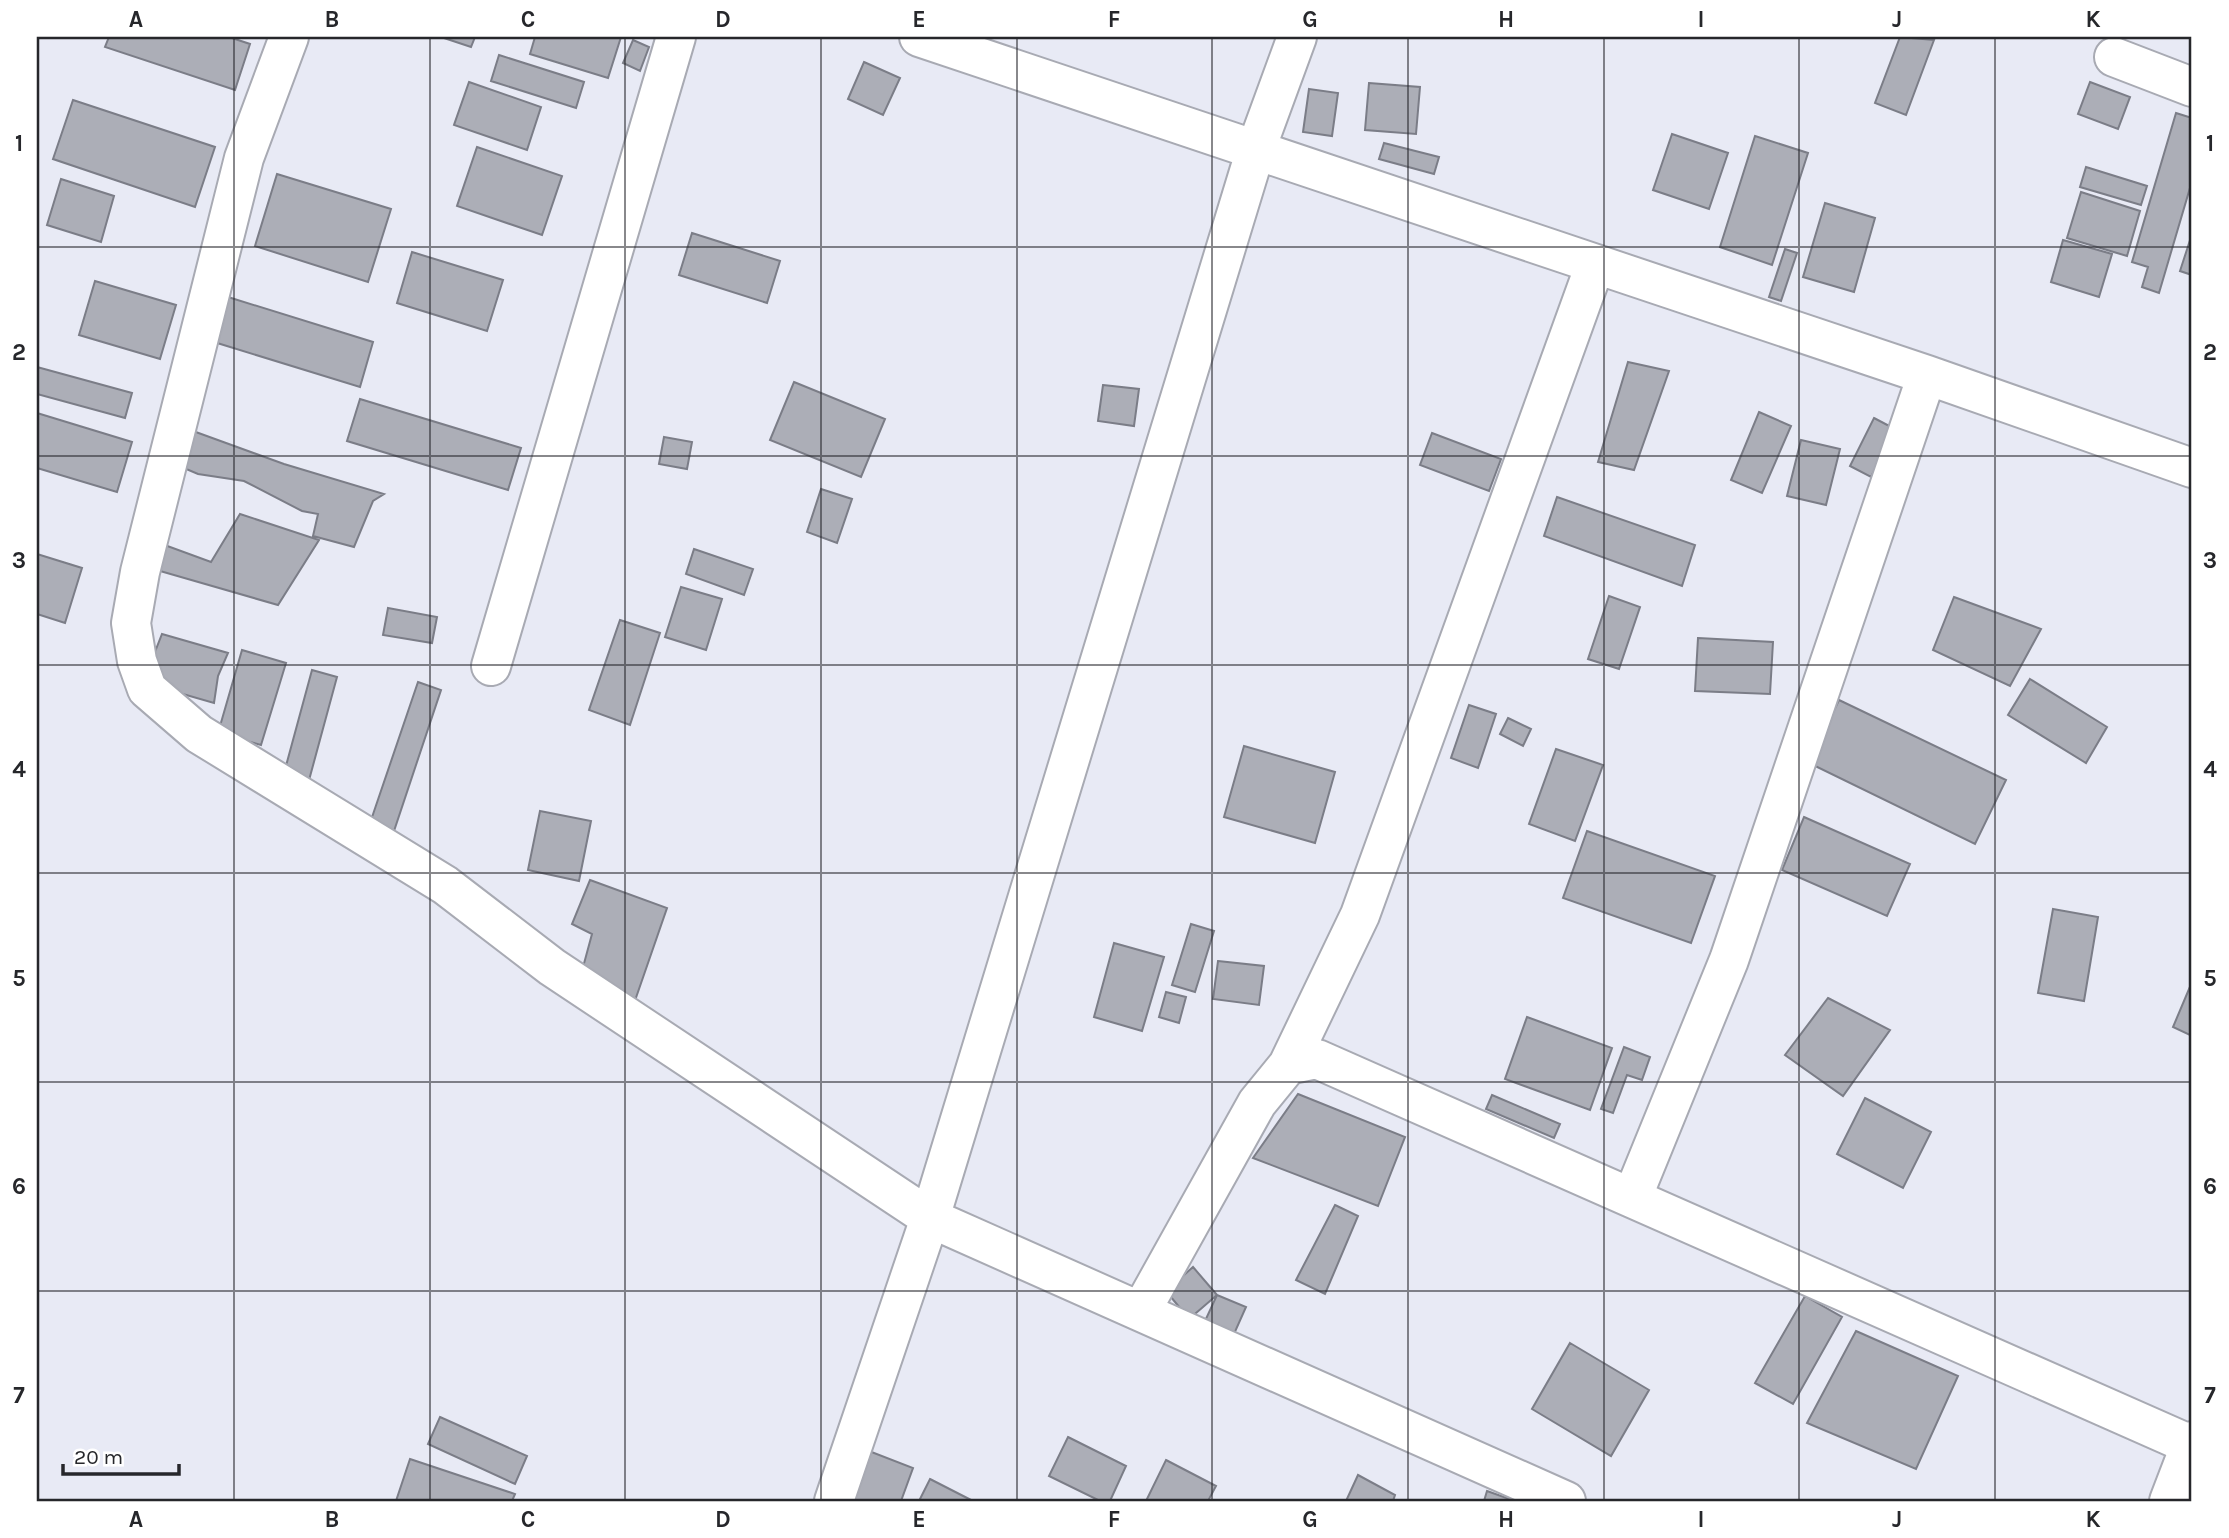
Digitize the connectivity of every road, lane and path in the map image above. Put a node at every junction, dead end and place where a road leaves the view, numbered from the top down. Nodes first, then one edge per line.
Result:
1 (289, 37) edge
2 (676, 37) edge
3 (919, 37) edge
4 (1297, 37) edge
5 (2114, 57) dead end
6 (2192, 88) edge
7 (1255, 149) junction
8 (1595, 265) junction
9 (1927, 375) junction
10 (2192, 468) edge
11 (491, 666) dead end
12 (1288, 1065) junction
13 (1632, 1198) junction
14 (930, 1218) junction
15 (1141, 1311) junction
16 (2191, 1443) edge
17 (834, 1501) edge
18 (1566, 1501) edge
19 (2169, 1501) edge

1 - 14 street
2 - 11 street
3 - 7 street
4 - 7 street
5 - 6 street
7 - 8 street
7 - 14 street
8 - 9 street
8 - 12 street
9 - 10 street
9 - 13 street
12 - 13 street
12 - 15 street
13 - 16 street
14 - 15 street
14 - 17 street
15 - 18 street
16 - 19 street

